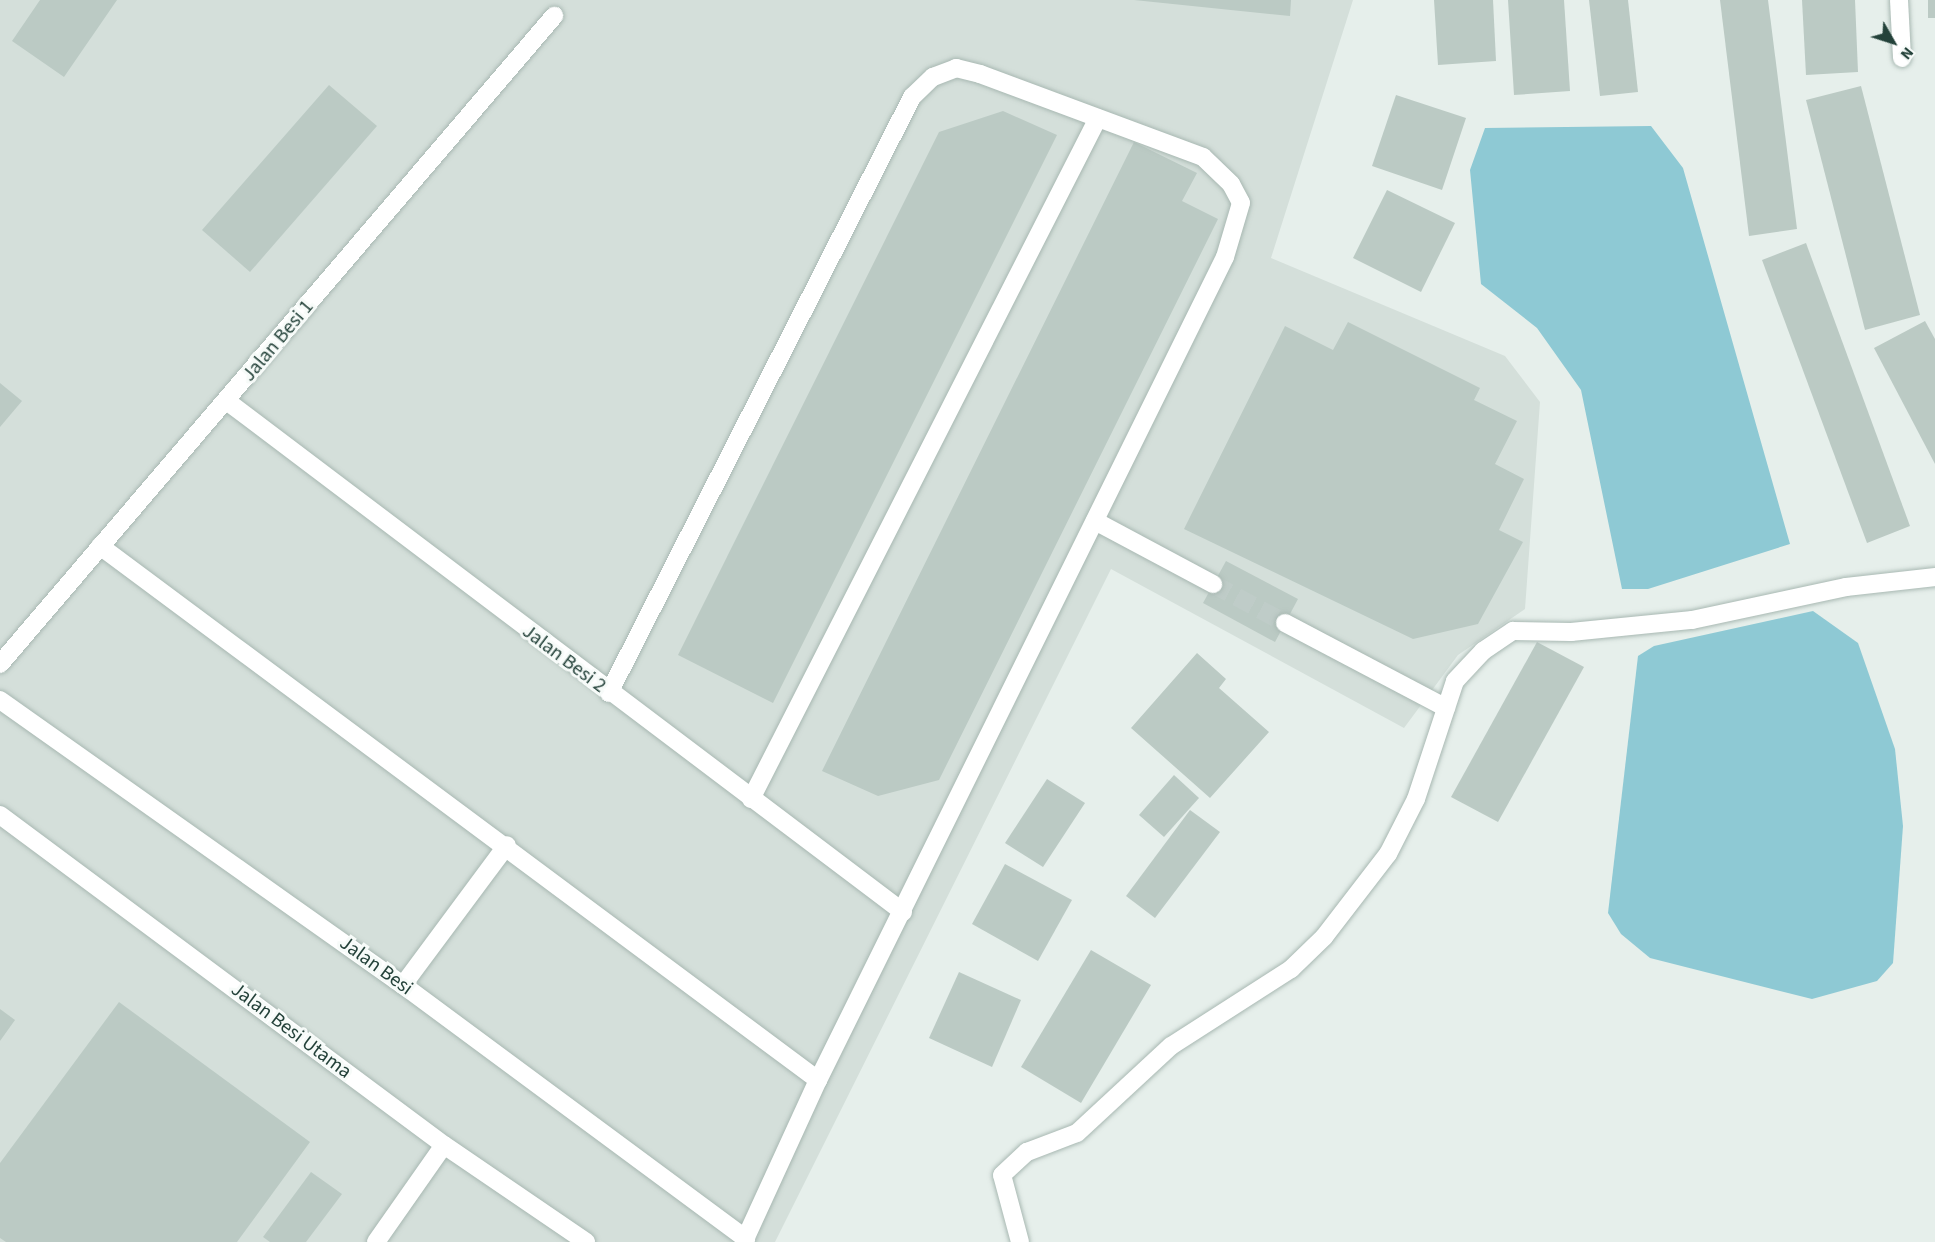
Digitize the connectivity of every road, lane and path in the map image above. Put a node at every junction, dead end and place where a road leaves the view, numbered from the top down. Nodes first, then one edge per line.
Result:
1 (1899, 0) edge
2 (554, 16) dead end
3 (1902, 58) dead end
4 (1098, 118) junction
5 (228, 402) junction
6 (1095, 521) junction
7 (100, 546) junction
8 (1935, 577) edge
9 (1213, 584) tunnel mouth
10 (1285, 623) tunnel mouth
11 (0, 664) edge
12 (609, 693) junction
13 (0, 700) edge
14 (1446, 708) junction
15 (751, 799) junction
16 (0, 815) edge
17 (507, 845) junction
18 (903, 912) junction
19 (403, 985) junction
20 (818, 1080) junction
21 (444, 1145) junction
22 (745, 1241) edge
23 (376, 1242) edge
24 (585, 1242) edge
25 (1020, 1242) edge

1 - 3 street
2 - 5 street, Jalan Besi 1
4 - 6 street
4 - 12 street
4 - 15 street
5 - 7 street, Jalan Besi 1
5 - 12 street, Jalan Besi 2
6 - 9 street
6 - 18 street
7 - 11 street, Jalan Besi 1
7 - 17 street
8 - 14 street
10 - 14 street
12 - 15 street, Jalan Besi 2
13 - 19 street, Jalan Besi
14 - 25 street
15 - 18 street, Jalan Besi 2
16 - 21 street, Jalan Besi Utama
17 - 19 street
17 - 20 street
18 - 20 street
19 - 22 street, Jalan Besi
20 - 22 street
21 - 23 street
21 - 24 street, Jalan Besi Utama

